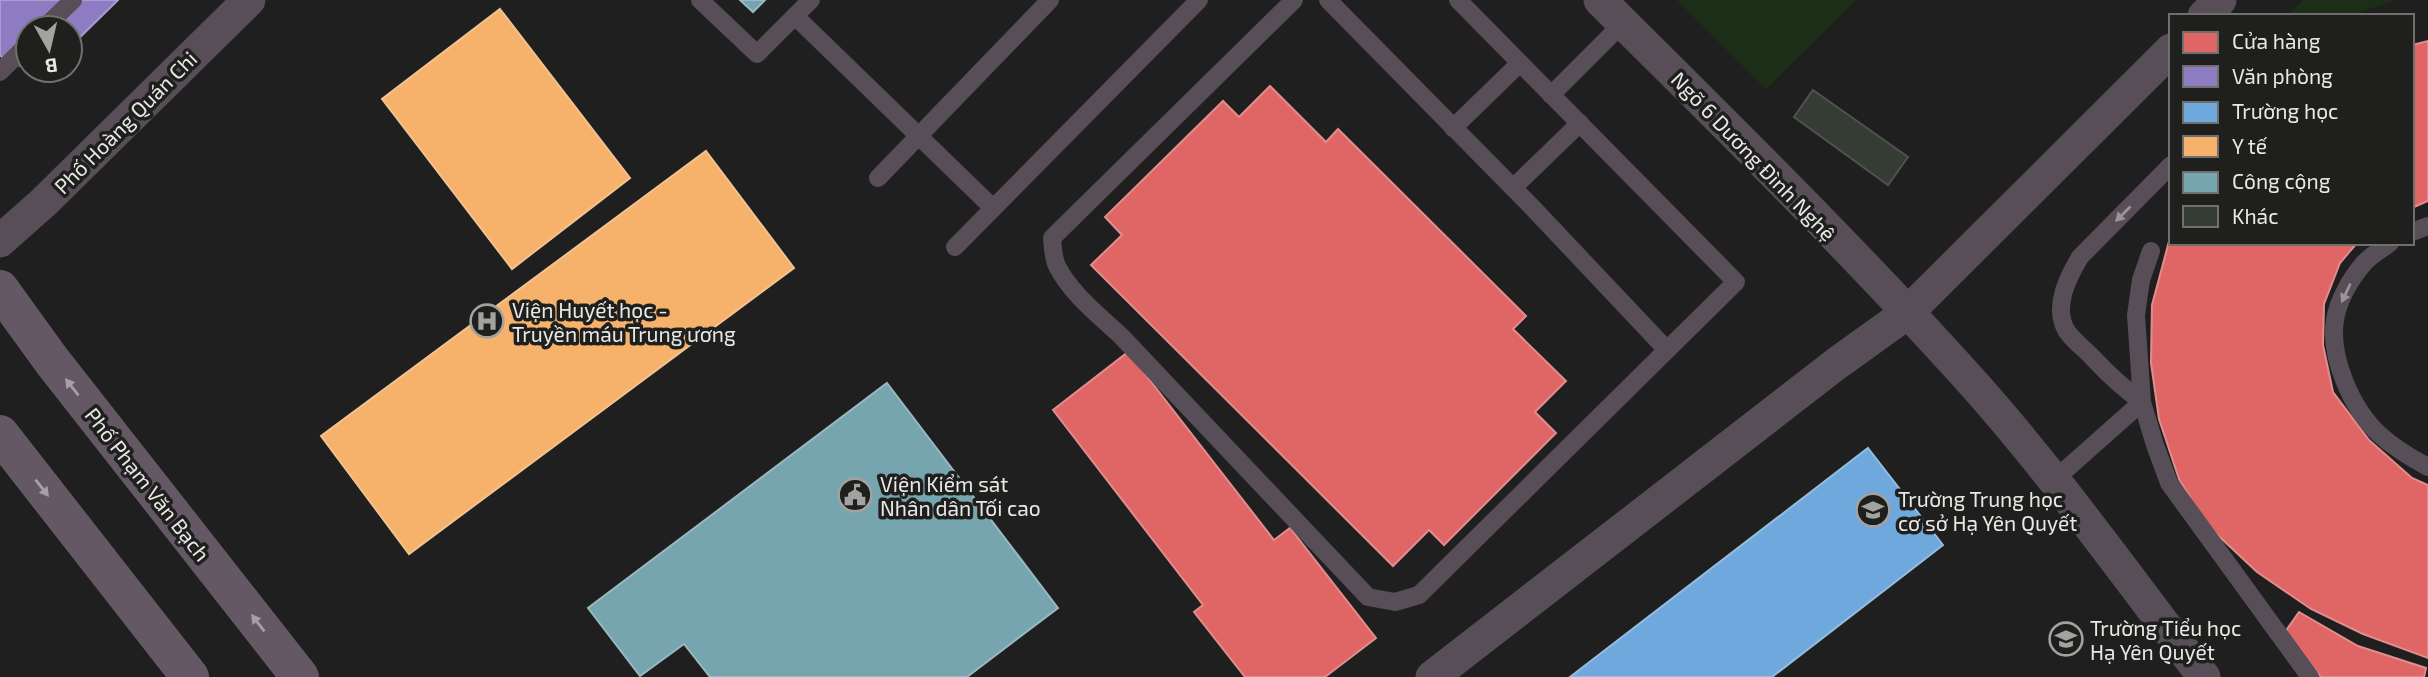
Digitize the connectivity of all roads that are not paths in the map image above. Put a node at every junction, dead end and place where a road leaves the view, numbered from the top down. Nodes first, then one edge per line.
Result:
1 (73, 0) edge
2 (249, 0) edge
3 (700, 0) edge
4 (811, 0) edge
5 (1051, 0) edge
6 (1199, 0) edge
7 (1294, 0) edge
8 (1328, 0) edge
9 (1458, 0) edge
10 (1600, 0) edge
11 (2220, 0) edge
12 (58, 14) edge
13 (2206, 14) edge
14 (795, 16) junction
15 (1623, 23) junction
16 (2169, 52) edge
17 (14, 58) edge
18 (1520, 63) junction
19 (0, 72) edge
20 (1551, 94) junction
21 (1580, 123) junction
22 (1453, 128) junction
23 (918, 136) junction
24 (2169, 167) edge
25 (878, 178) dead end
26 (1513, 188) junction
27 (993, 208) junction
28 (0, 241) edge
29 (2387, 245) edge
30 (955, 247) dead end
31 (2151, 251) dead end
32 (0, 289) edge
33 (1907, 313) junction
34 (1667, 350) junction
35 (2142, 402) junction
36 (0, 434) edge
37 (2428, 467) edge
38 (2054, 481) junction
39 (190, 677) edge
40 (300, 677) edge
41 (1432, 677) edge
42 (2204, 677) edge
43 (2310, 677) edge

1 - 12 lane
2 - 28 street, Phố Hoàng Quán Chi
3 - 14 lane
4 - 14 lane
5 - 23 lane
6 - 27 lane
7 - 34 lane
8 - 22 lane
9 - 18 lane
10 - 15 street, Ngõ 6 Dương Đình Nghệ
11 - 13 street
14 - 23 lane
15 - 20 lane
15 - 33 street, Ngõ 6 Dương Đình Nghệ
16 - 33 street
17 - 19 lane
18 - 20 lane
18 - 22 lane
20 - 21 lane
21 - 26 lane
21 - 34 lane
22 - 26 lane
23 - 25 lane
23 - 27 lane
24 -> 35 lane
26 - 34 lane
27 - 30 lane
29 -> 37 lane
31 - 35 lane
40 -> 32 main road, Phố Phạm Văn Bạch
33 - 38 street, Ngõ 6 Dương Đình Nghệ
33 - 41 street
35 - 38 lane
35 - 43 lane
36 -> 39 main road
38 - 42 street, Ngõ 6 Dương Đình Nghệ

